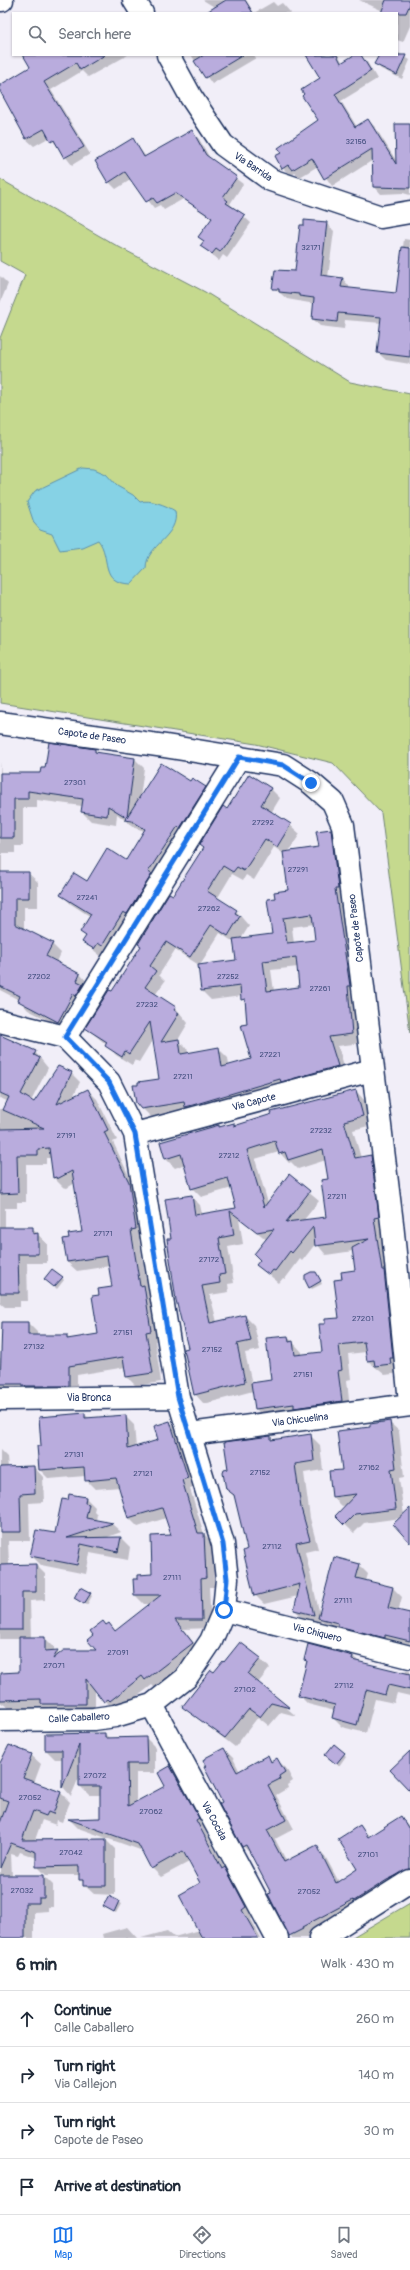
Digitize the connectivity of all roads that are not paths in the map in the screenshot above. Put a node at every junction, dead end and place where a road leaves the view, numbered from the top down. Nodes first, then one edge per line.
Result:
1 (134, 0) edge
2 (141, 12) edge
3 (169, 56) edge
4 (410, 212) edge
5 (0, 723) edge
6 (239, 757) junction
7 (0, 1021) edge
8 (65, 1037) junction
9 (372, 1070) junction
10 (135, 1134) junction
11 (178, 1397) junction
12 (0, 1399) edge
13 (410, 1402) edge
14 (410, 1405) edge
15 (190, 1434) junction
16 (224, 1610) junction
17 (410, 1657) edge
18 (152, 1705) junction
19 (0, 1720) edge
20 (410, 1880) edge
21 (276, 1938) edge
22 (320, 1938) edge

1 - 2 street
3 - 4 street, Via Barrida
5 - 6 street, Capote de Paseo
6 - 8 street
6 - 9 street, Capote de Paseo
7 - 8 street
8 - 10 street, Calle Caballero
9 - 10 street, Via Capote
9 - 13 street, Capote de Paseo
10 - 11 street, Calle Caballero
11 - 12 street, Via Bronca
11 - 15 street, Calle Caballero
14 - 15 street, Via Chicuelina
15 - 16 street, Calle Caballero
16 - 17 street, Via Chiquero
16 - 18 street, Calle Caballero
18 - 19 street, Calle Caballero
18 - 21 street, Via Cocida
20 - 22 street

